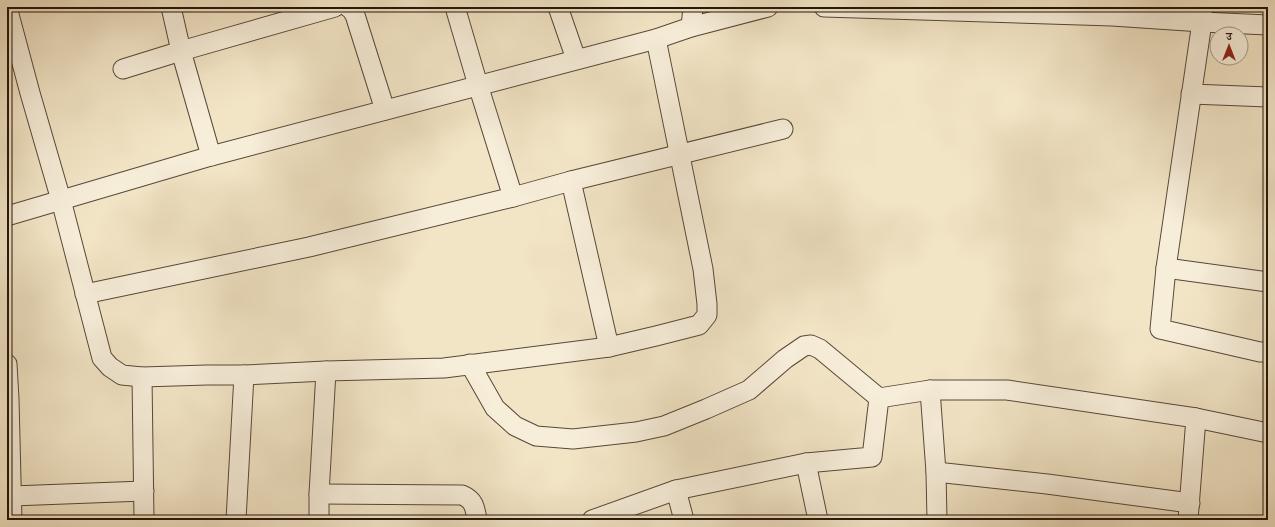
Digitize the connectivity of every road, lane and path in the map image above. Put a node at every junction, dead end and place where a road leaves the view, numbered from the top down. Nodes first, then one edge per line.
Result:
1 (8, 7) edge
2 (171, 7) edge
3 (335, 7) edge
4 (348, 7) edge
5 (455, 7) edge
6 (558, 7) edge
7 (693, 7) edge
8 (768, 7) edge
9 (824, 7) edge
10 (919, 8) edge
11 (1025, 10) edge
12 (1112, 12) edge
13 (1202, 15) edge
14 (1268, 25) edge
15 (691, 27) junction
16 (656, 39) junction
17 (181, 51) junction
18 (576, 59) junction
19 (123, 69) dead end
20 (478, 85) junction
21 (1191, 94) junction
22 (1268, 97) edge
23 (384, 110) junction
24 (783, 129) dead end
25 (680, 154) junction
26 (210, 156) junction
27 (571, 181) junction
28 (513, 197) junction
29 (60, 200) junction
30 (7, 216) edge
31 (1166, 268) junction
32 (1268, 282) edge
33 (85, 294) junction
34 (609, 347) junction
35 (1268, 352) edge
36 (7, 364) edge
37 (470, 364) junction
38 (326, 371) junction
39 (244, 375) junction
40 (142, 377) junction
41 (930, 390) junction
42 (879, 398) junction
43 (1196, 418) junction
44 (1268, 432) edge
45 (806, 464) junction
46 (936, 472) junction
47 (676, 490) junction
48 (144, 491) junction
49 (319, 494) junction
50 (12, 496) junction
51 (1189, 512) edge
52 (12, 520) edge
53 (144, 520) edge
54 (236, 520) edge
55 (319, 520) edge
56 (477, 520) edge
57 (592, 520) edge
58 (684, 520) edge
59 (818, 520) edge
60 (937, 520) edge

1 - 29 street
2 - 17 street
3 - 17 street
4 - 23 street
5 - 20 street
6 - 18 street
7 - 15 street
8 - 15 street
9 - 10 street
10 - 11 street
11 - 12 street
12 - 13 street
13 - 14 street
13 - 21 street
15 - 16 street
16 - 18 street
16 - 25 street
17 - 19 street
17 - 26 street
18 - 20 street
20 - 23 street
20 - 28 street
21 - 22 street
21 - 31 street
23 - 26 street
24 - 25 street
25 - 27 street
25 - 34 street
26 - 29 street
27 - 28 street
27 - 34 street
28 - 33 street
29 - 30 street
29 - 33 street
31 - 32 street
31 - 35 street
33 - 40 street
34 - 37 street
36 - 50 street
37 - 38 street
37 - 42 street
38 - 39 street
38 - 49 street
39 - 40 street
39 - 54 street
40 - 48 street
41 - 42 street
41 - 43 street
41 - 46 street
42 - 45 street
43 - 44 street
43 - 51 street
45 - 47 street
45 - 59 street
46 - 51 street
46 - 60 street
47 - 57 street
47 - 58 street
48 - 50 street
48 - 53 street
49 - 55 street
49 - 56 street
50 - 52 street

